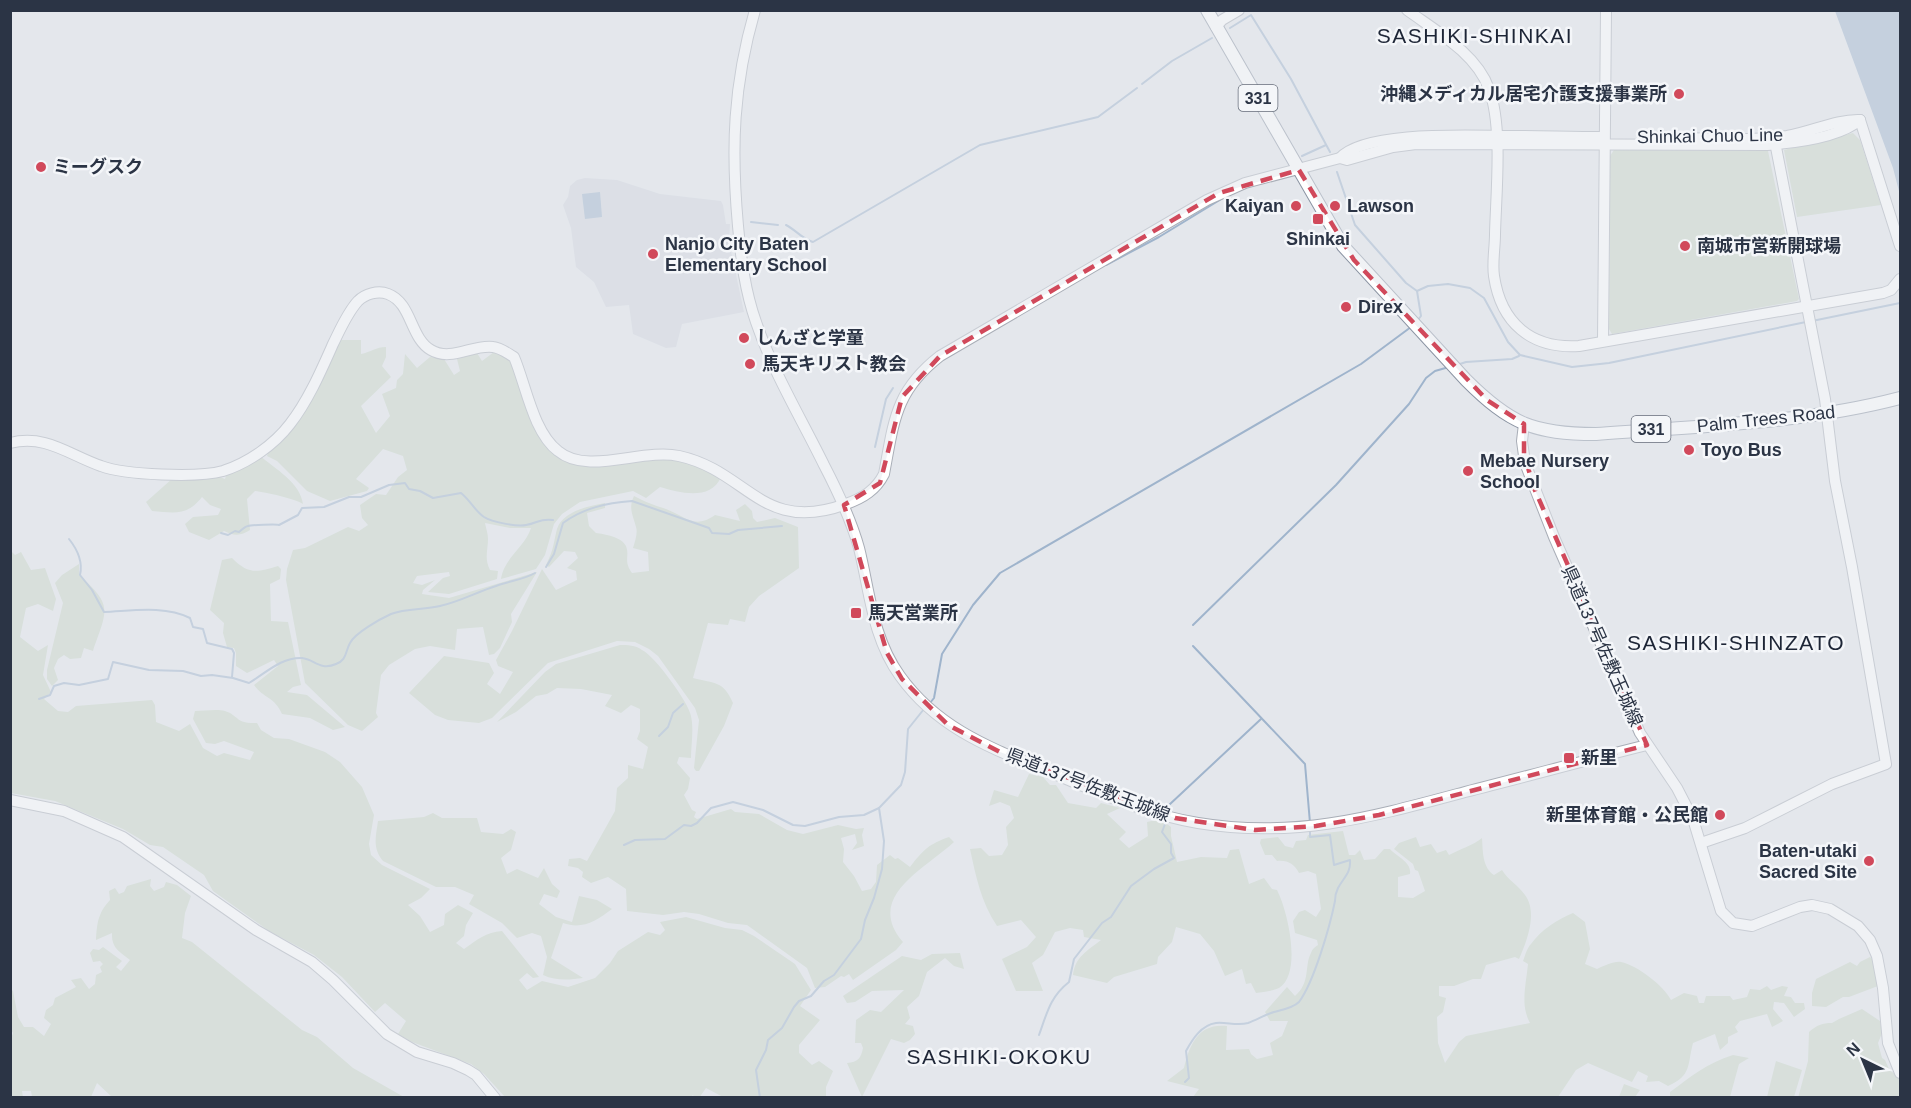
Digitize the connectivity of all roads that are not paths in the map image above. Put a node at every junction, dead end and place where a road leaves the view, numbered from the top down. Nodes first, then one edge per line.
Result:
1 (755, 10) edge
2 (1207, 10) edge
3 (1239, 10) edge
4 (1407, 10) edge
5 (1606, 10) edge
6 (1216, 27) junction
7 (1497, 140) junction
8 (1605, 140) junction
9 (1774, 141) junction
10 (1299, 170) junction
11 (1900, 246) edge
12 (1900, 279) edge
13 (1809, 311) junction
14 (1603, 341) junction
15 (1900, 398) edge
16 (1827, 414) junction
17 (1524, 424) junction
18 (10, 443) edge
19 (844, 505) junction
20 (1647, 745) junction
21 (10, 800) edge
22 (1701, 843) junction
23 (1900, 1073) edge
24 (495, 1098) edge

1 - 19 street, 県道137号佐敷玉城線
2 - 6 highway, 331
3 - 6 street
4 - 7 street
5 - 8 street
6 - 10 highway, 331
7 - 8 street, Shinkai Chuo Line
7 - 10 street
7 - 14 street
8 - 9 street, Shinkai Chuo Line
8 - 14 street
9 - 11 street, Shinkai Chuo Line
9 - 13 street
10 - 17 highway, 331
10 - 19 street
12 - 13 street
13 - 14 street
13 - 16 street
15 - 16 highway, Palm Trees Road / 331
16 - 17 highway, Palm Trees Road / 331
16 - 22 street
17 - 20 street, 県道137号佐敷玉城線
18 - 19 street
19 - 20 street, 県道137号佐敷玉城線
20 - 22 street
21 - 24 street
22 - 23 street

